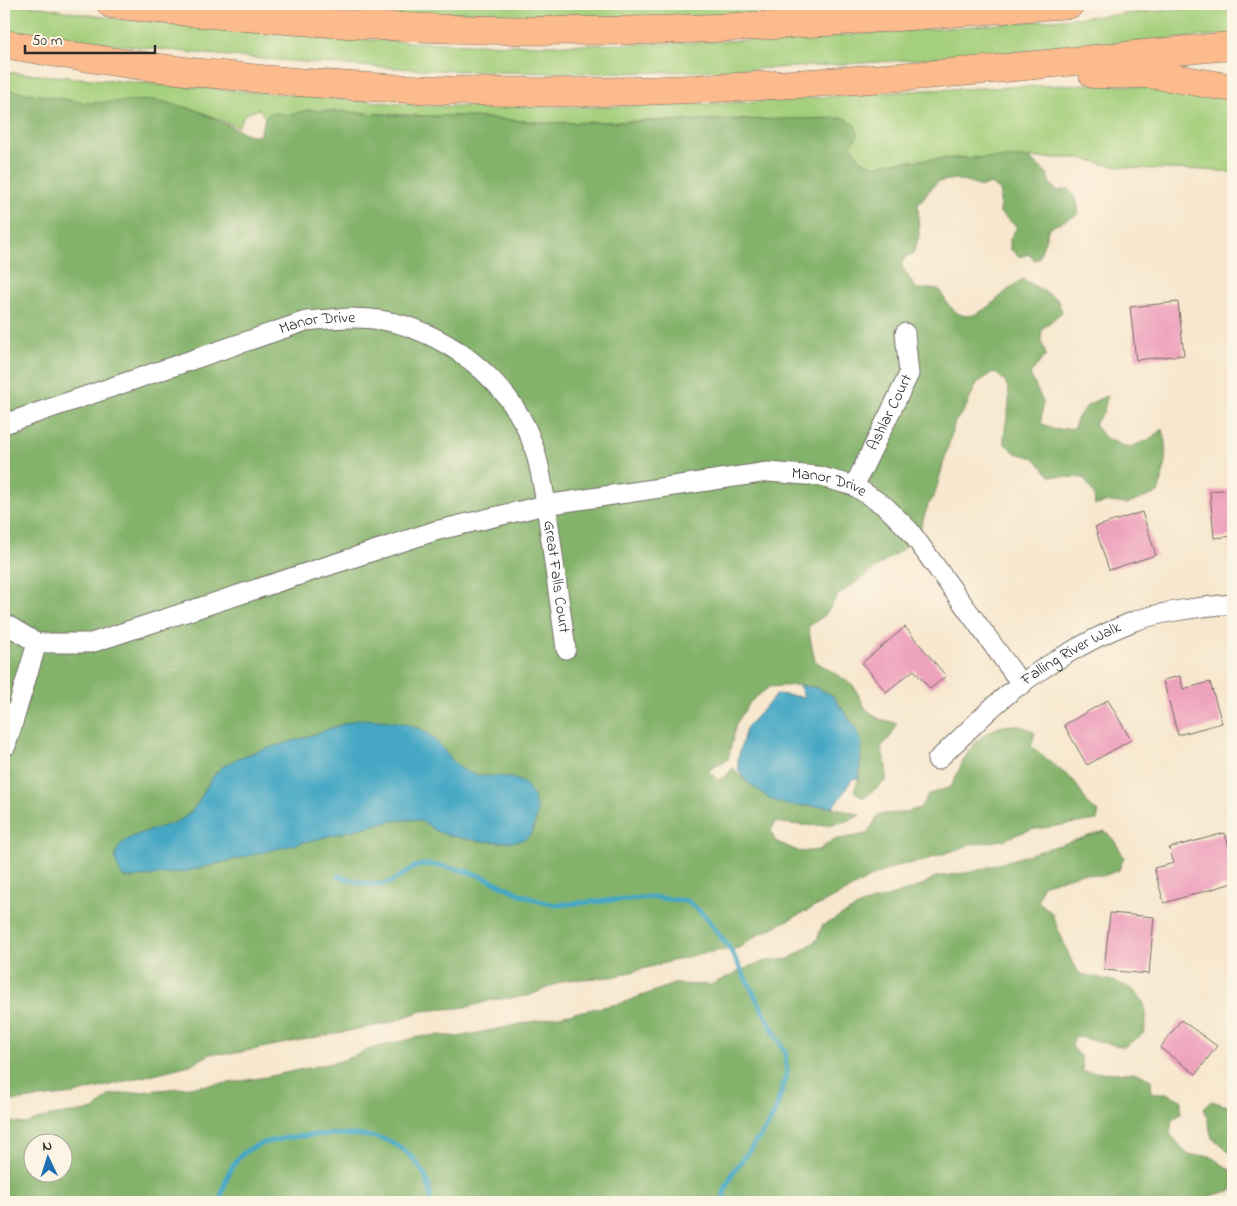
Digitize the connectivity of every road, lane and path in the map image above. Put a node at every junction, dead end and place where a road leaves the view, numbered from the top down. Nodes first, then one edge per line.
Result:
1 (111, 4) edge
2 (1070, 4) edge
3 (4, 44) edge
4 (1233, 46) edge
5 (4, 61) edge
6 (96, 61) junction
7 (937, 74) junction
8 (1233, 88) edge
9 (904, 333) dead end
10 (4, 424) edge
11 (854, 486) junction
12 (546, 505) junction
13 (1233, 604) edge
14 (4, 623) edge
15 (37, 643) junction
16 (566, 649) dead end
17 (1022, 686) junction
18 (6, 746) dead end
19 (937, 760) dead end

1 - 2 highway
3 - 6 highway
4 - 7 highway
5 - 6 highway
6 - 7 highway
7 - 8 highway
9 - 11 street, Ashlar Court
10 - 12 street, Manor Drive
11 - 12 street, Manor Drive
11 - 17 street, Manor Drive
12 - 15 street, Manor Drive
12 - 16 street, Great Falls Court
13 - 17 street, Falling River Walk
14 - 15 street
15 - 18 street
17 - 19 street, Falling River Walk

